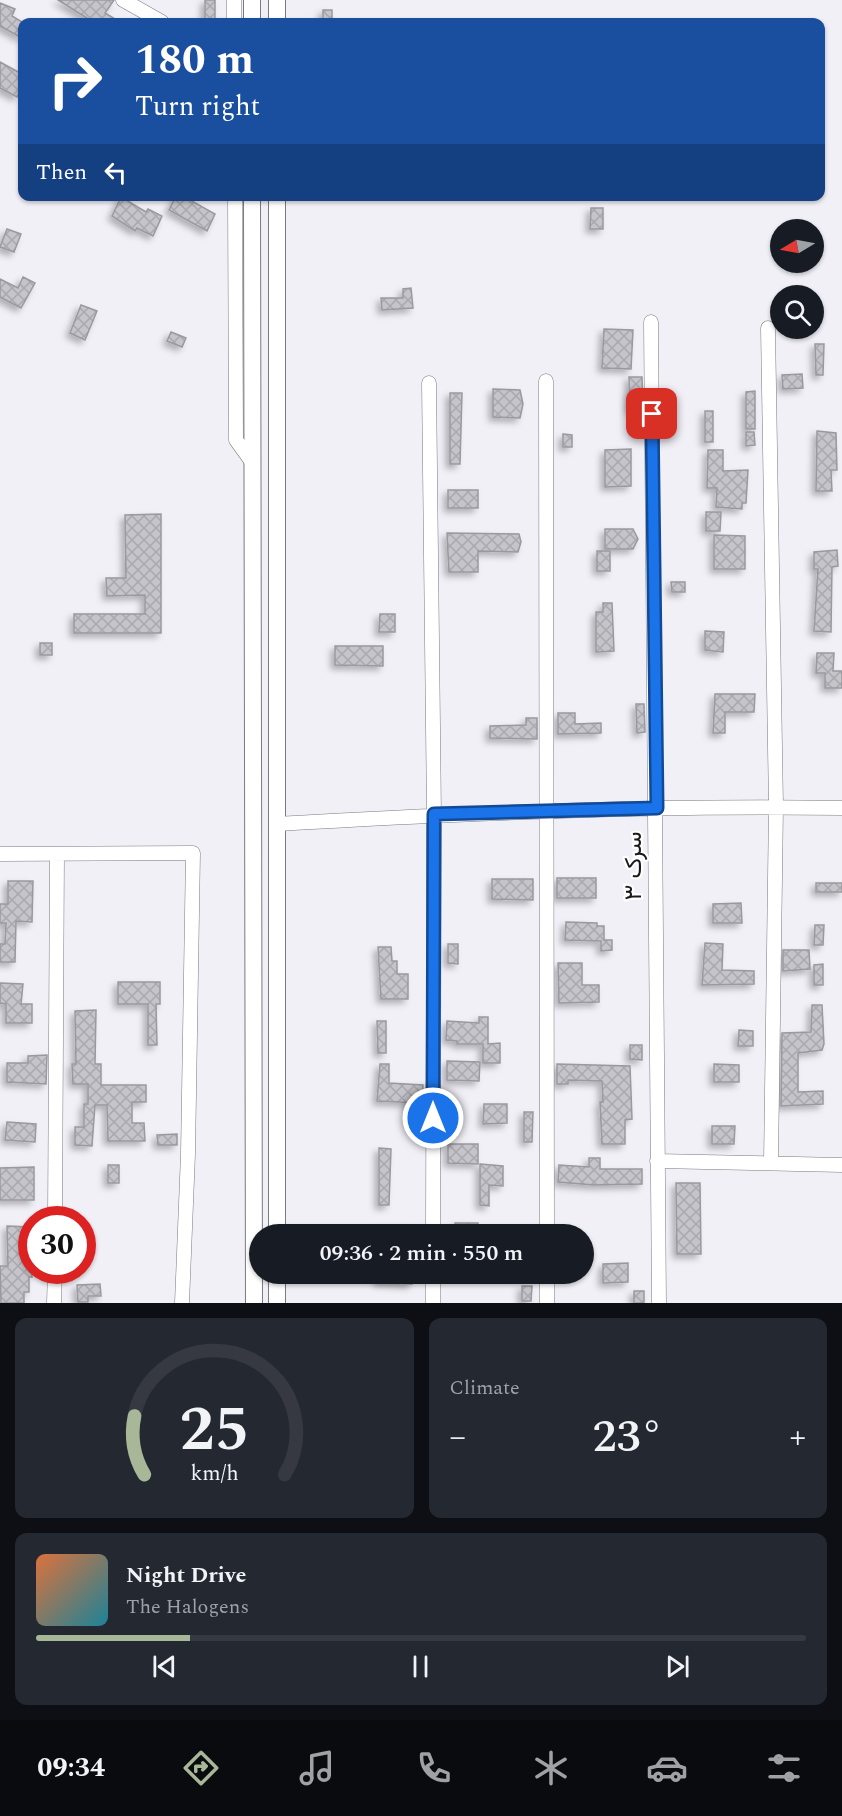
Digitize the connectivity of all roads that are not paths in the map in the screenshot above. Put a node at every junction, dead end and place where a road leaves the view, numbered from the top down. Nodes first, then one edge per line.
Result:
1 (123, 0) edge
2 (234, 0) edge
3 (252, 0) edge
4 (277, 0) edge
5 (155, 18) edge
6 (234, 18) edge
7 (252, 18) edge
8 (277, 18) edge
9 (235, 201) edge
10 (252, 201) edge
11 (277, 201) edge
12 (651, 322) dead end
13 (768, 328) dead end
14 (546, 381) dead end
15 (429, 383) dead end
16 (252, 428) junction
17 (277, 428) junction
18 (252, 462) junction
19 (776, 807) junction
20 (657, 808) junction
21 (842, 808) edge
22 (547, 811) junction
23 (434, 814) junction
24 (276, 824) junction
25 (0, 854) edge
26 (57, 854) junction
27 (657, 1161) junction
28 (771, 1162) junction
29 (842, 1165) edge
30 (55, 1206) edge
31 (276, 1224) edge
32 (433, 1224) edge
33 (547, 1224) edge
34 (55, 1284) edge
35 (277, 1284) edge
36 (433, 1284) edge
37 (547, 1284) edge
38 (54, 1303) edge
39 (182, 1303) edge
40 (255, 1303) edge
41 (277, 1303) edge
42 (433, 1303) edge
43 (547, 1303) edge
44 (659, 1303) edge

1 - 5 street
2 - 6 street
3 - 7 main road
4 - 8 main road
9 - 18 street
10 - 16 main road
11 - 17 main road
12 - 20 street, سرک ۳
13 - 19 street
14 - 22 street
15 - 23 street
16 - 17 main road
16 - 18 main road
17 - 24 main road
18 - 40 main road
19 - 20 street
19 - 21 street
19 - 28 street
20 - 22 street
20 - 27 street, سرک ۳
22 - 23 street
22 - 33 street
23 - 24 street
23 - 32 street
24 - 31 main road
25 - 26 street
26 - 30 street
26 - 39 street
27 - 28 street
27 - 44 street, سرک ۳
28 - 29 street
34 - 38 street
35 - 41 main road
36 - 42 street
37 - 43 street

